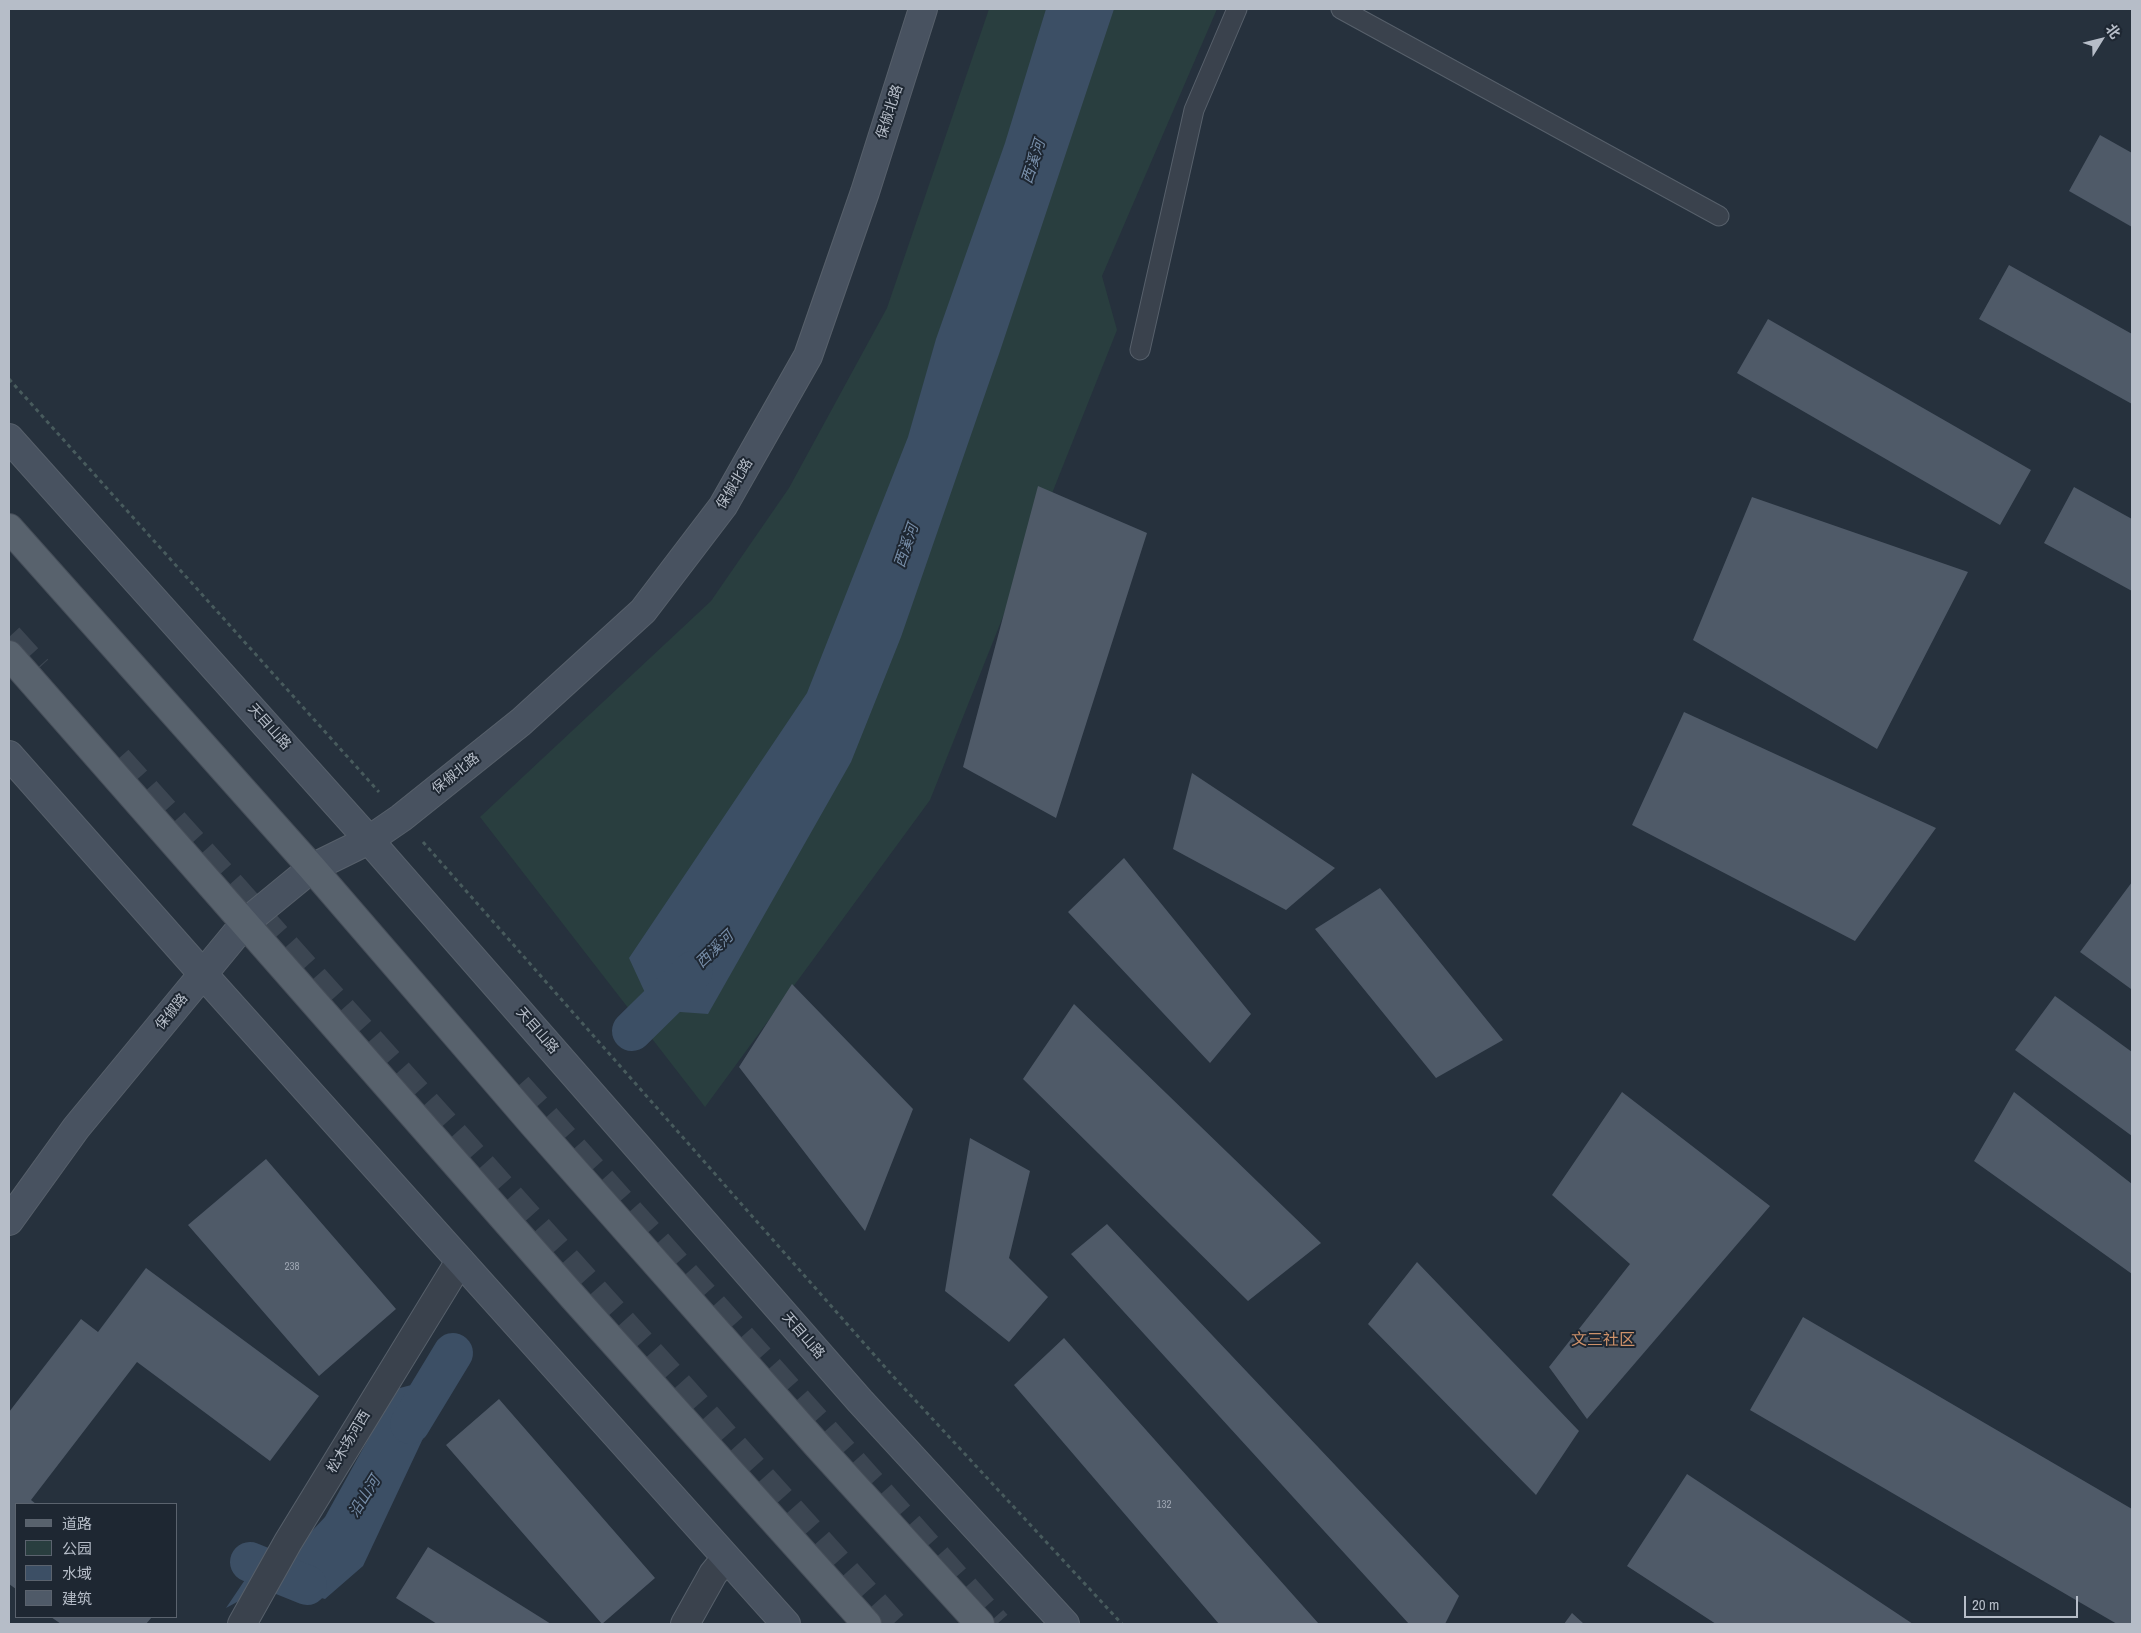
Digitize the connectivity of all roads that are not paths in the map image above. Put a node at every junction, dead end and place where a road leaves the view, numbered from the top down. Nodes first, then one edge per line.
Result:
1 (923, 9) edge
2 (1237, 9) edge
3 (1341, 9) edge
4 (1719, 216) dead end
5 (1140, 350) dead end
6 (9, 438) edge
7 (9, 528) edge
8 (9, 655) edge
9 (9, 755) edge
10 (369, 840) junction
11 (312, 868) junction
12 (245, 923) junction
13 (202, 974) junction
14 (9, 1221) edge
15 (460, 1261) junction
16 (726, 1558) junction
17 (242, 1624) edge
18 (685, 1624) edge
19 (786, 1624) edge
20 (867, 1624) edge
21 (980, 1624) edge
22 (1065, 1624) edge

1 - 10 main road, 保俶北路
2 - 5 lane
3 - 4 lane
6 - 10 main road, 天目山路
7 - 11 main road
8 - 12 main road
9 - 13 main road
10 - 11 main road, 保俶路
10 - 22 main road, 天目山路
11 - 12 main road, 保俶路
11 - 21 main road
12 - 13 main road, 保俶路
12 - 20 main road
13 - 14 main road, 保俶路
13 - 15 main road
15 - 16 main road
15 - 17 street, 松木场河西
16 - 18 street
16 - 19 main road

